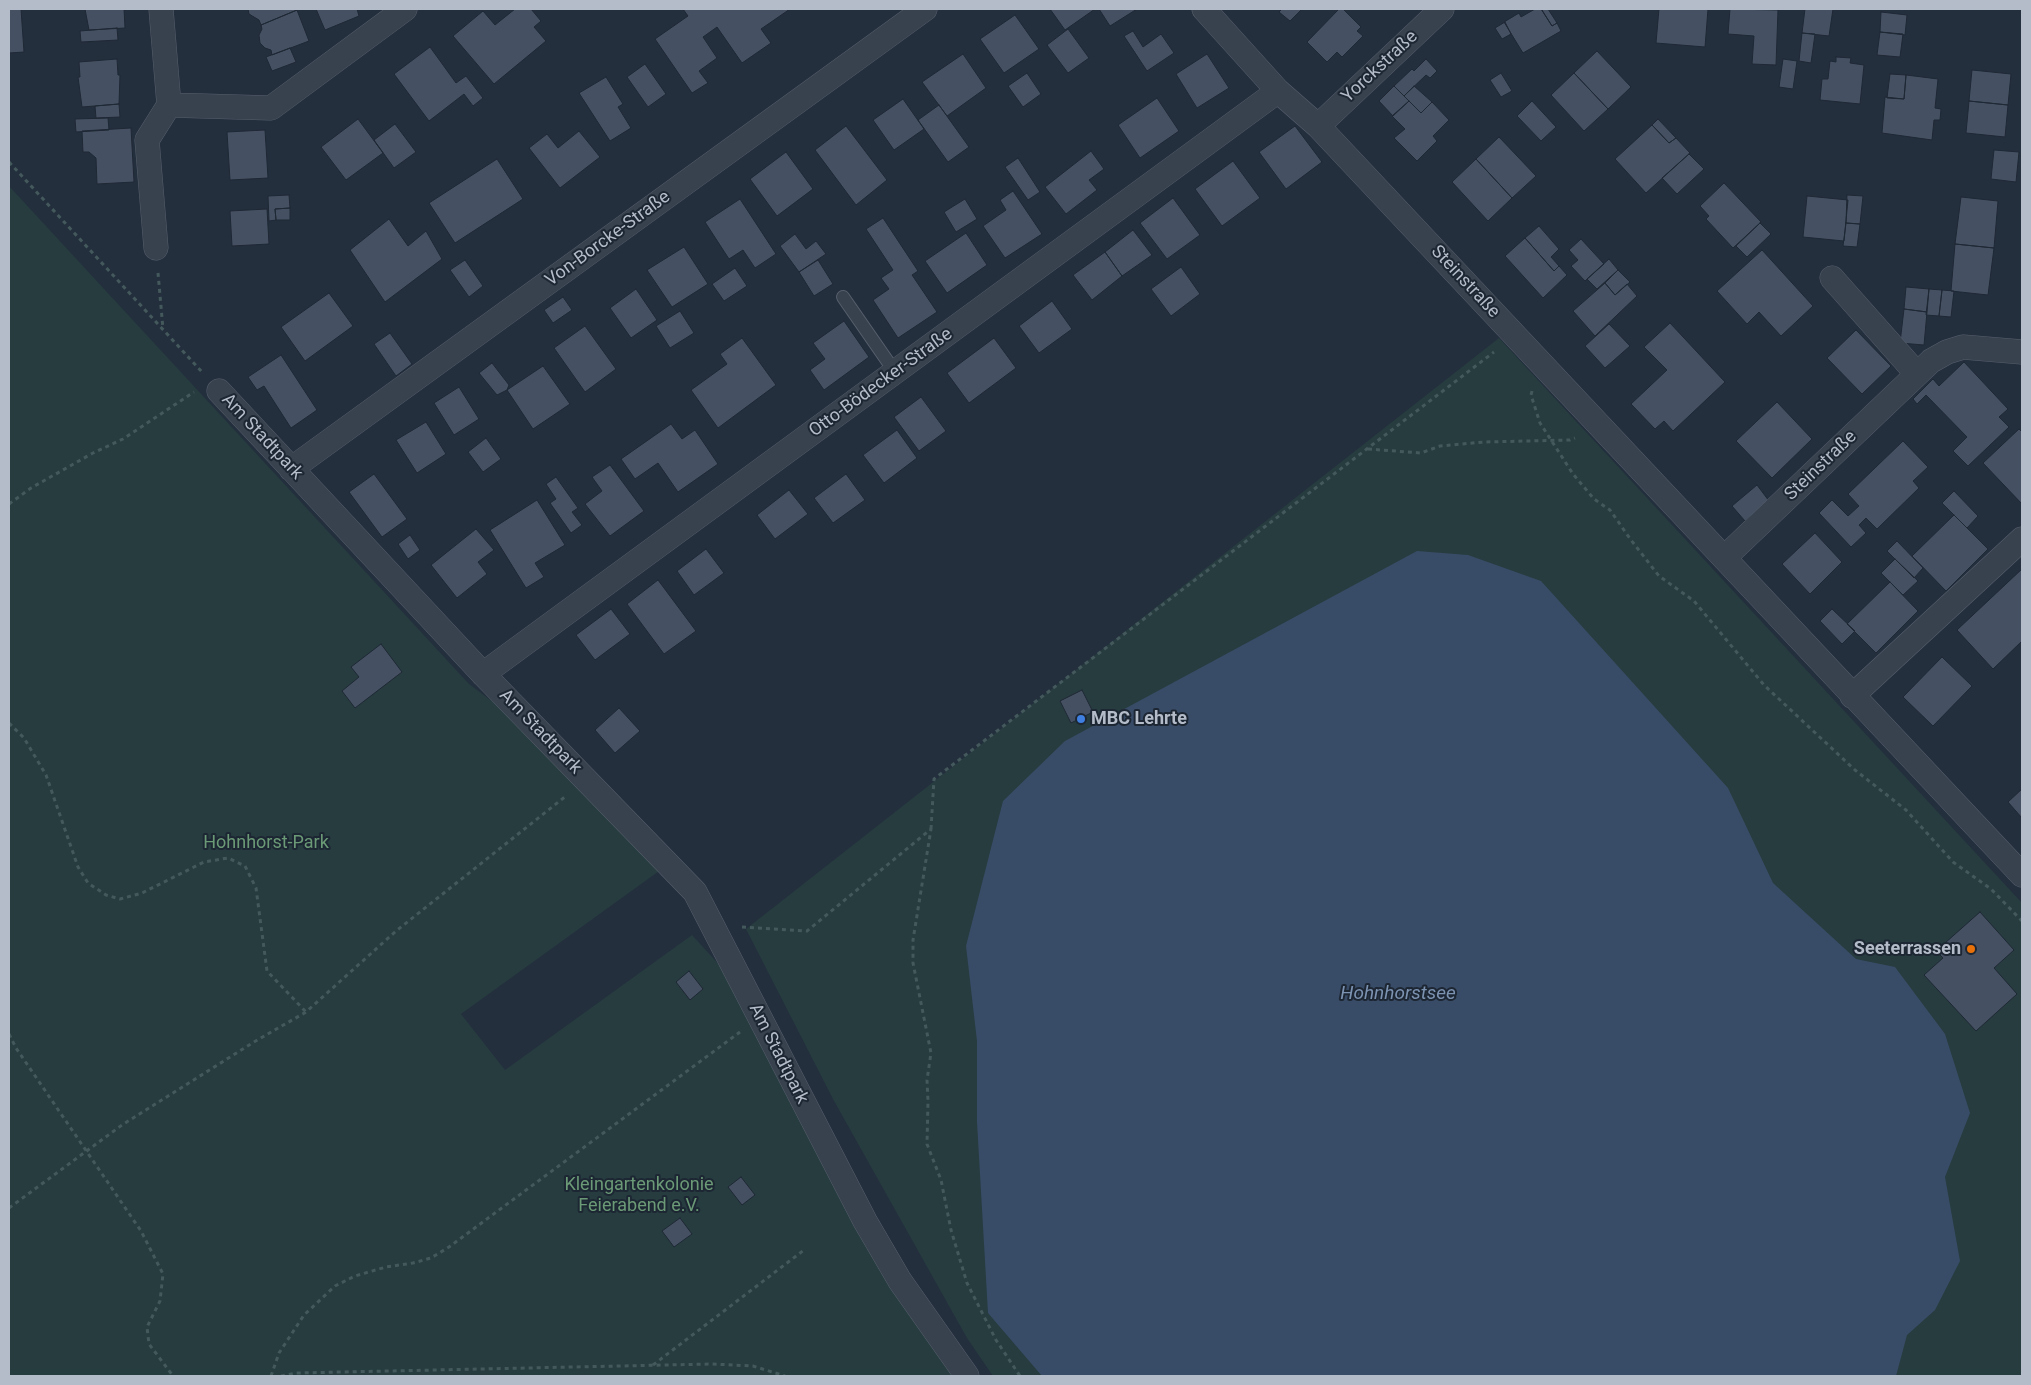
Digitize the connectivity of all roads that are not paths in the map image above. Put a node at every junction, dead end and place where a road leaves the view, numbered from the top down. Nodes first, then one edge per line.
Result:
1 (161, 9) edge
2 (405, 9) edge
3 (925, 9) edge
4 (1204, 9) edge
5 (1442, 9) edge
6 (1278, 91) junction
7 (169, 105) junction
8 (1318, 126) junction
9 (156, 248) road end
10 (1832, 278) dead end
11 (843, 297) dead end
12 (2022, 352) edge
13 (895, 372) junction
14 (1917, 374) junction
15 (214, 386) road end
16 (291, 468) junction
17 (2022, 539) edge
18 (1725, 557) junction
19 (483, 674) junction
20 (1852, 696) junction
21 (2022, 874) edge
22 (968, 1376) edge

1 - 7 street
2 - 7 street
3 - 16 street, Von-Borcke-Straße
4 - 6 street, Steinstraße
5 - 8 street, Yorckstraße
6 - 8 street, Steinstraße
6 - 13 street, Otto-Bödecker-Straße
7 - 9 street
8 - 18 street, Steinstraße
10 - 14 street
11 - 13 lane
12 - 14 street, Steinstraße
13 - 19 street, Otto-Bödecker-Straße
14 - 18 street, Steinstraße
15 - 16 street, Am Stadtpark
16 - 19 street, Am Stadtpark
17 - 20 street
18 - 20 street, Steinstraße
19 - 22 street, Am Stadtpark
20 - 21 street, Steinstraße

